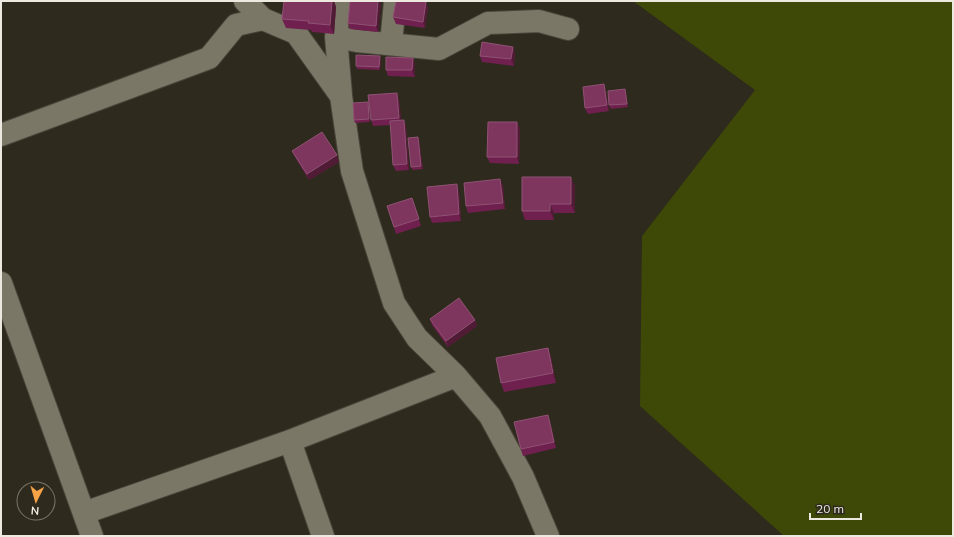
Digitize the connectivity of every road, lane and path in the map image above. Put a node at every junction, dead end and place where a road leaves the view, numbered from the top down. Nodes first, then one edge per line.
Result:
1 (245, 1) edge
2 (340, 1) edge
3 (395, 1) edge
4 (263, 19) junction
5 (568, 29) dead end
6 (345, 39) junction
7 (391, 44) junction
8 (341, 96) junction
9 (1, 135) edge
10 (1, 283) edge
11 (456, 376) junction
12 (290, 441) junction
13 (84, 513) junction
14 (92, 536) edge
15 (323, 536) edge
16 (548, 536) edge

1 - 4 street
2 - 6 street
3 - 7 street
4 - 8 street
4 - 9 street
5 - 7 street
6 - 7 street
6 - 8 street
8 - 11 street
10 - 13 street
11 - 12 street
11 - 16 street
12 - 13 street
12 - 15 street
13 - 14 street

